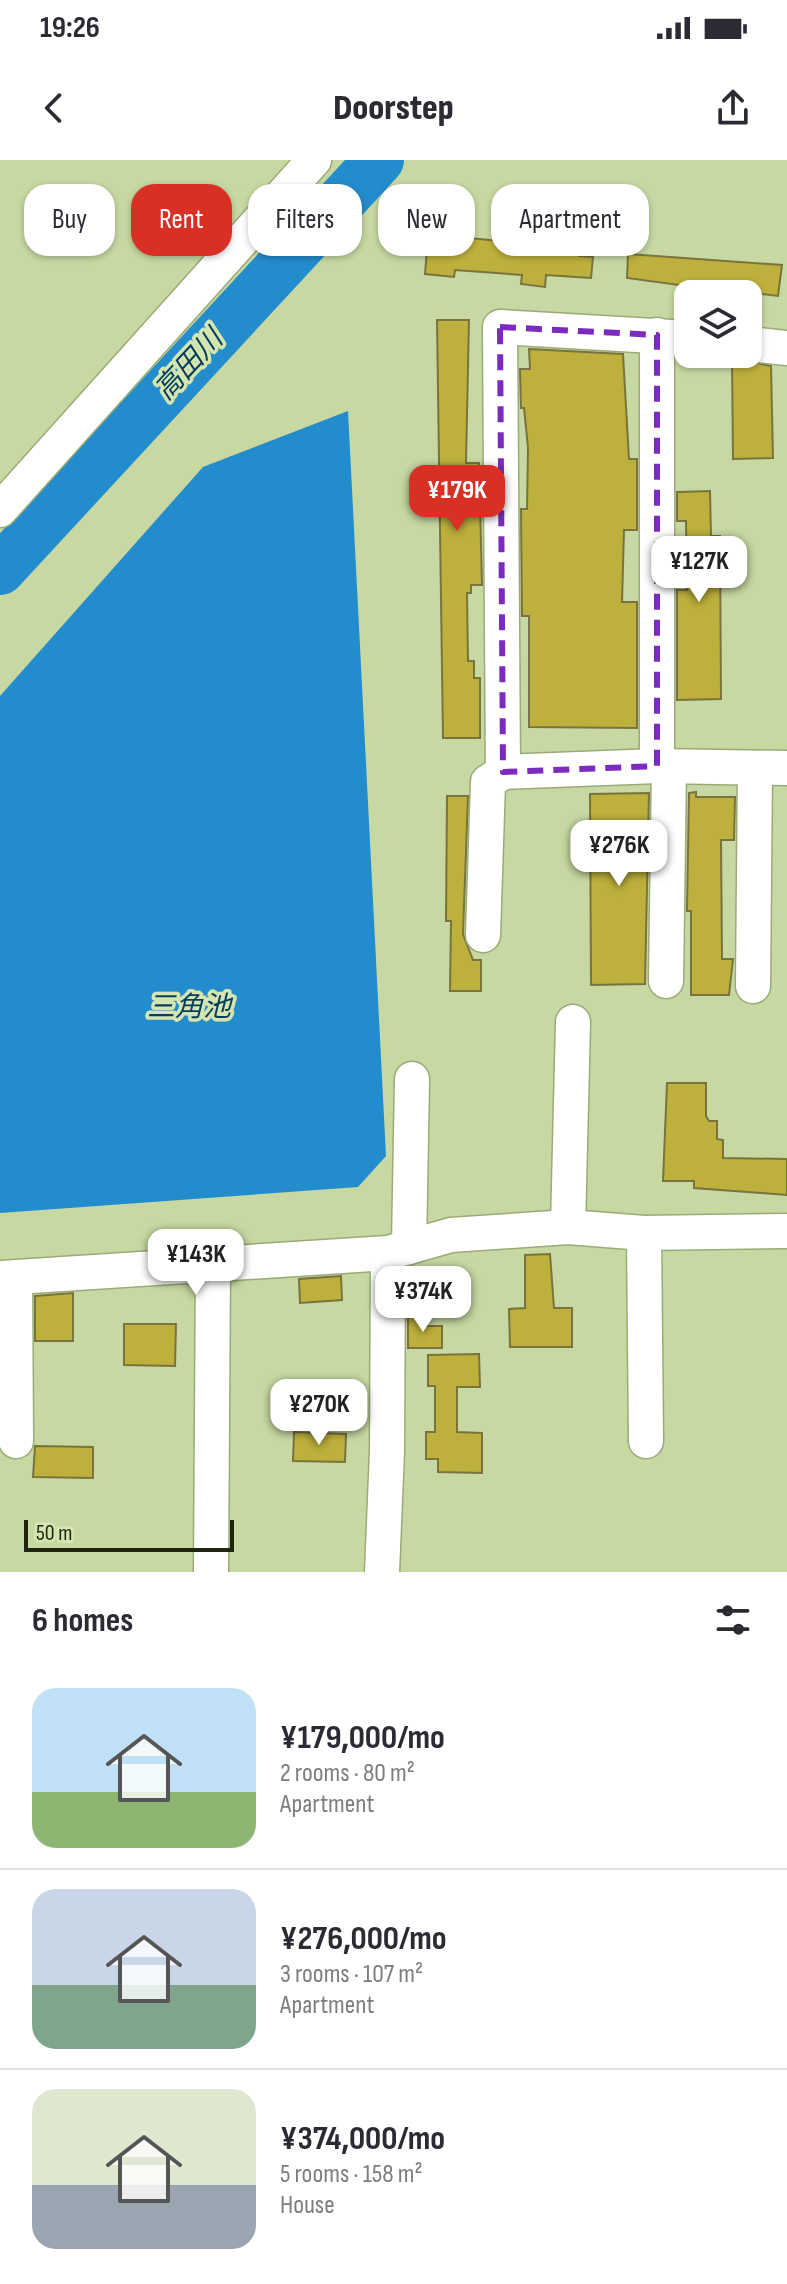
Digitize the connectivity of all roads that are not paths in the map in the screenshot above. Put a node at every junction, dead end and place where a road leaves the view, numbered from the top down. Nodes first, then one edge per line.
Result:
1 (314, 160) edge
2 (672, 337) edge
3 (762, 345) edge
4 (787, 348) edge
5 (0, 510) edge
6 (663, 766) junction
7 (771, 768) edge
8 (503, 772) junction
9 (483, 935) dead end
10 (666, 981) dead end
11 (753, 986) dead end
12 (573, 1022) dead end
13 (412, 1079) dead end
14 (568, 1227) junction
15 (787, 1231) edge
16 (644, 1233) junction
17 (399, 1250) junction
18 (213, 1267) junction
19 (7, 1278) edge
20 (16, 1441) dead end
21 (646, 1441) dead end
22 (211, 1572) edge
23 (382, 1572) edge

1 - 5 street
2 - 6 street
2 - 8 street
3 - 4 street
6 - 7 street
6 - 8 street
6 - 10 street
7 - 11 street
8 - 9 street
12 - 14 street
13 - 17 street
14 - 16 street
14 - 17 street
15 - 16 street
16 - 21 street
17 - 18 street
17 - 23 street
18 - 19 street
18 - 22 street
19 - 20 street

